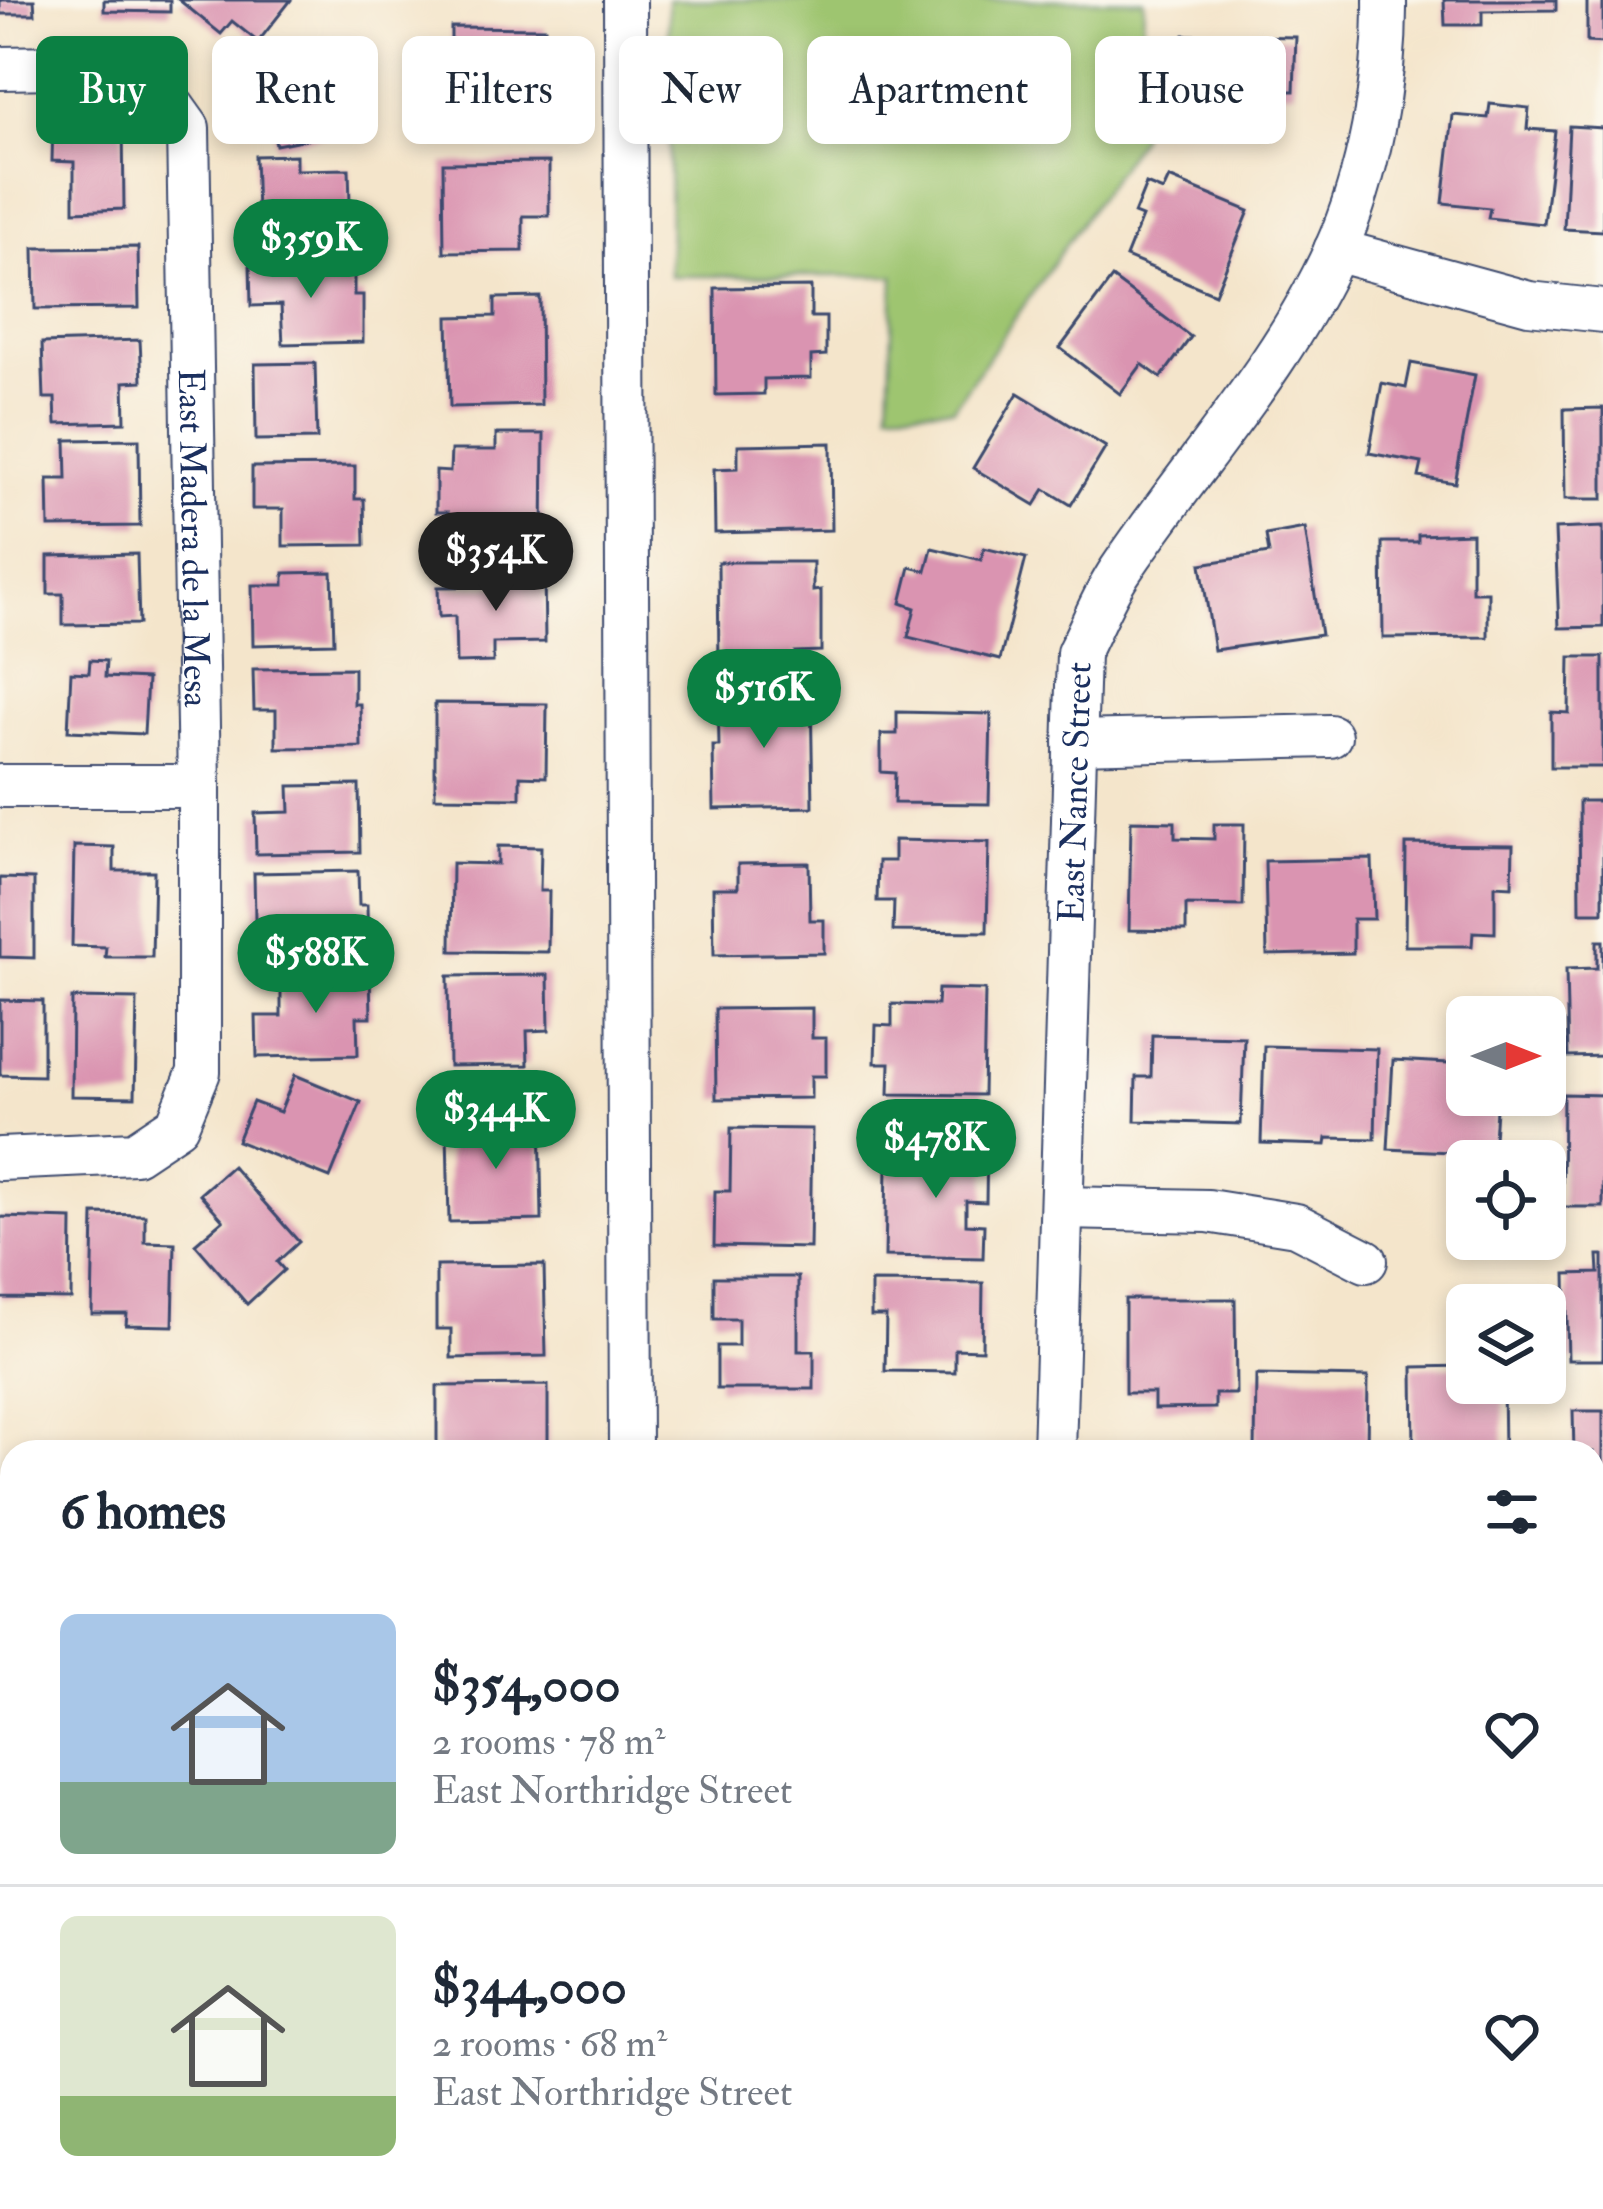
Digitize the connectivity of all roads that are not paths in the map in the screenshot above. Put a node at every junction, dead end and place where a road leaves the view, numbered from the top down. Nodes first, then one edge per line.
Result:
1 (626, 0) edge
2 (1385, 0) edge
3 (0, 68) edge
4 (1335, 250) junction
5 (1603, 311) edge
6 (1330, 736) dead end
7 (1075, 742) junction
8 (0, 786) edge
9 (199, 786) junction
10 (0, 1159) edge
11 (1062, 1208) junction
12 (1366, 1261) dead end
13 (630, 1440) edge
14 (1054, 1440) edge

1 - 13 street
2 - 4 street, East Nance Street
3 - 9 street, East Madera de la Mesa
4 - 5 street
4 - 7 street, East Nance Street
6 - 7 street
7 - 11 street, East Nance Street
8 - 9 street
9 - 10 street, East Madera de la Mesa
11 - 12 street
11 - 14 street, East Nance Street

